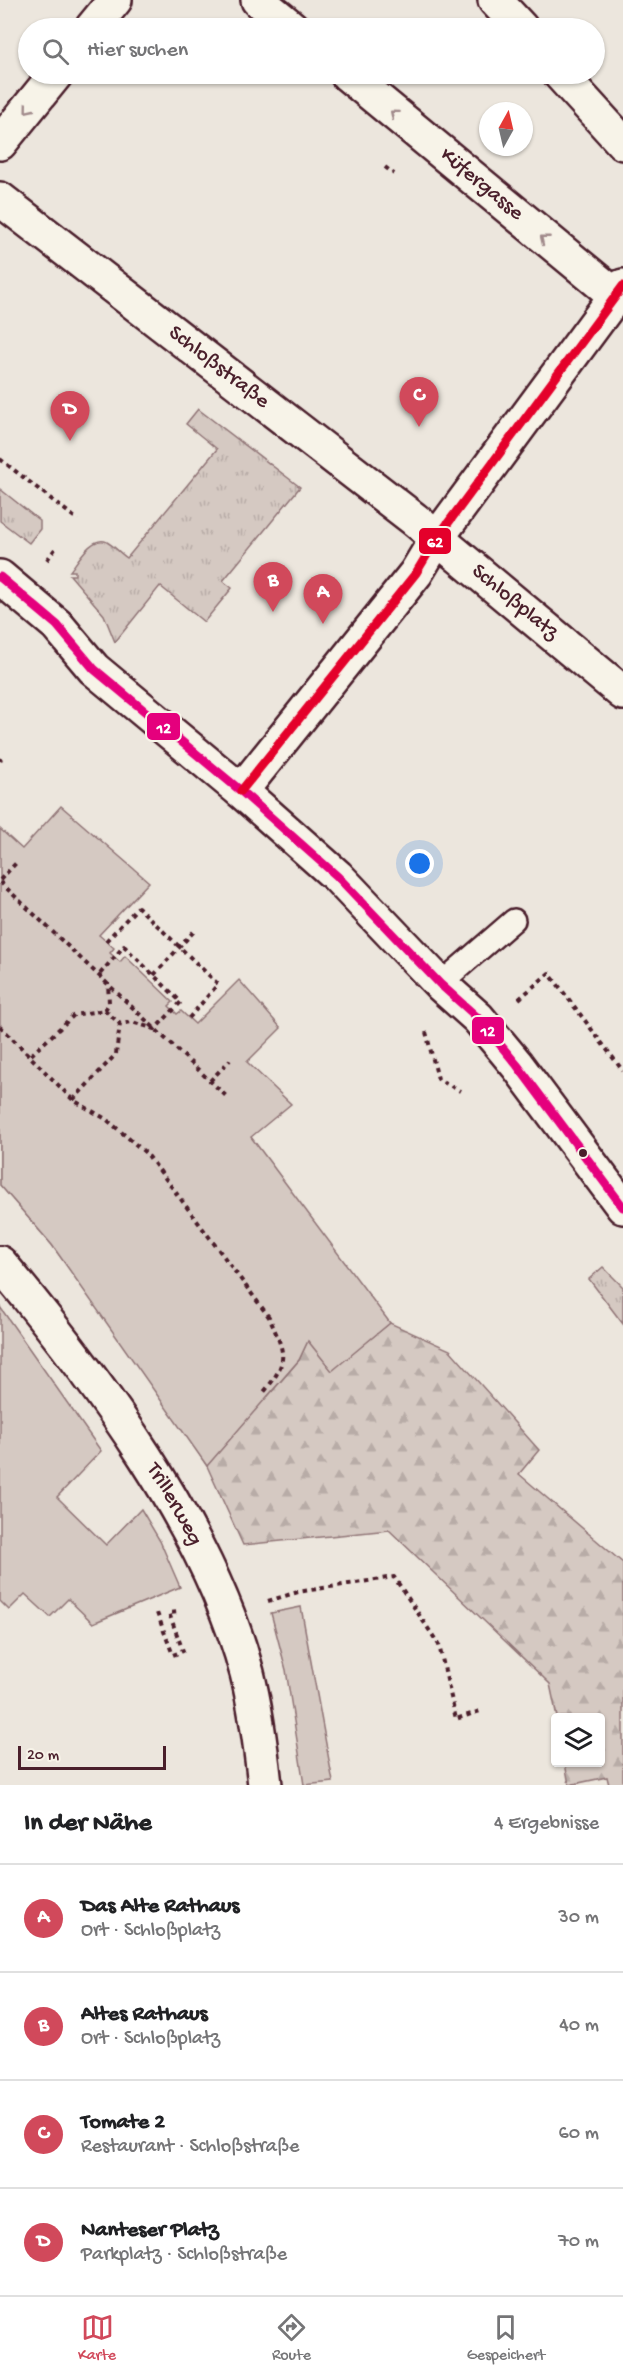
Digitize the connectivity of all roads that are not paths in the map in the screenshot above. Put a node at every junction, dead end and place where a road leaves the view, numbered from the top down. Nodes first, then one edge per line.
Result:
1 (115, 0) edge
2 (258, 0) edge
3 (495, 0) edge
4 (100, 18) edge
5 (280, 18) edge
6 (512, 18) edge
7 (48, 84) edge
8 (360, 84) edge
9 (569, 84) edge
10 (0, 143) edge
11 (623, 144) edge
12 (0, 199) edge
13 (619, 291) edge
14 (437, 538) junction
15 (0, 577) edge
16 (623, 693) edge
17 (250, 780) junction
18 (514, 920) dead end
19 (440, 984) junction
20 (623, 1207) edge
21 (0, 1263) edge
22 (266, 1785) edge

1 - 4 street
2 - 5 street
3 - 6 street
7 -> 10 street
13 -> 8 street, Küfergasse
9 - 11 street
12 - 14 street, Schloßstraße
13 - 14 street
14 - 16 street, Schloßplatz
14 - 17 street
15 - 17 street
17 - 19 street
18 - 19 lane
19 - 20 street
21 - 22 street, Trillerweg

